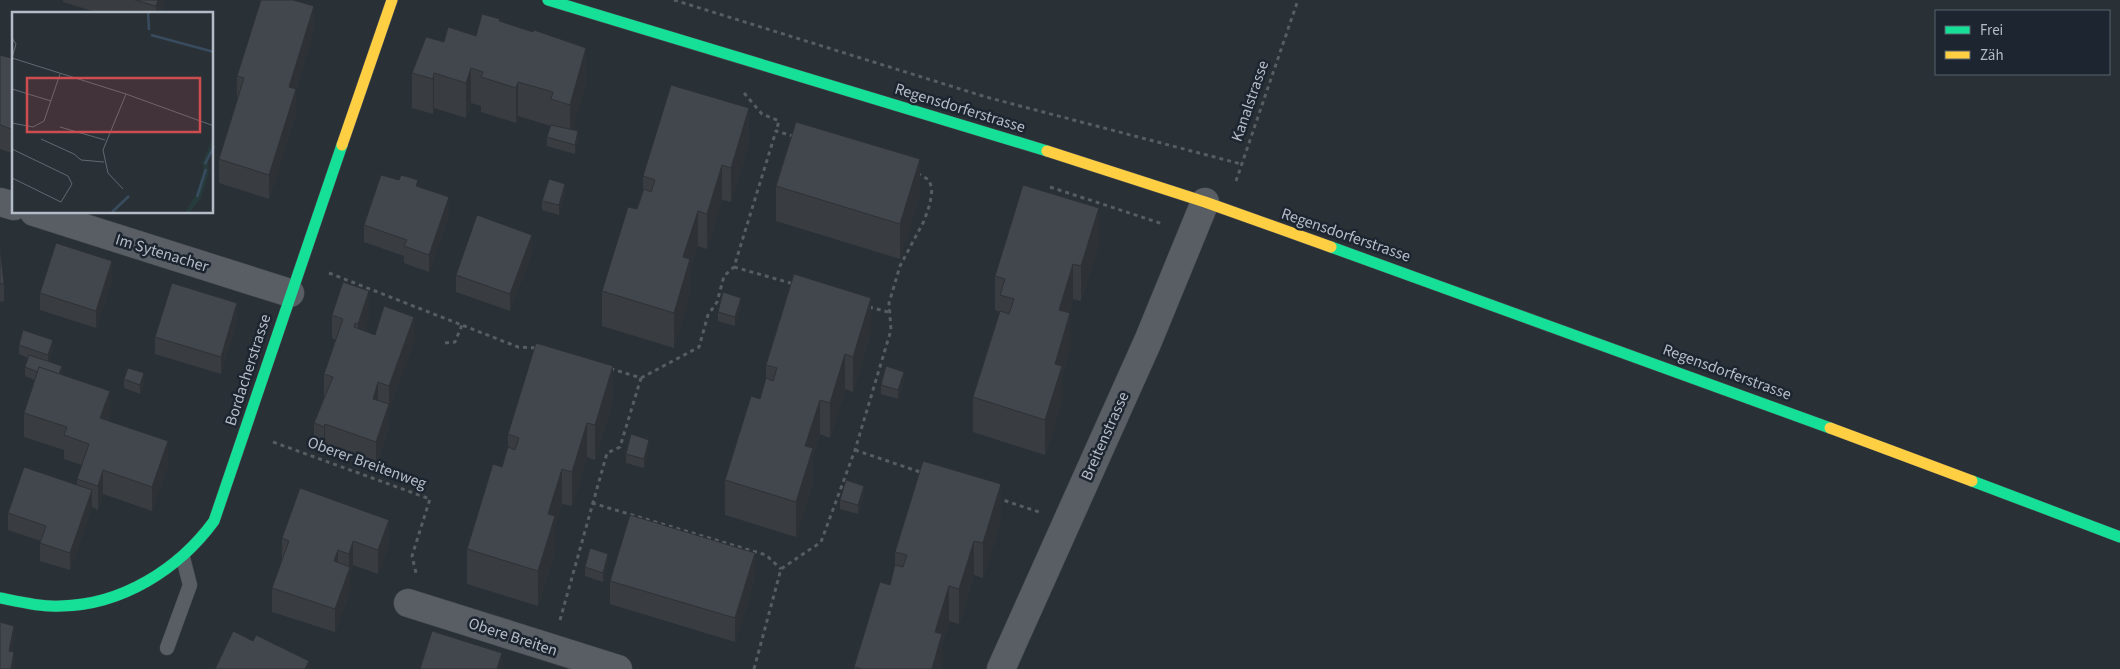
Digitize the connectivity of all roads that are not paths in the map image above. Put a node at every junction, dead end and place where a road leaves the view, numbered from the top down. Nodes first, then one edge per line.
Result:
1 (392, 0) edge
2 (548, 0) edge
3 (1215, 206) junction
4 (40, 214) edge
5 (290, 293) junction
6 (2120, 537) edge
7 (183, 558) junction
8 (0, 598) edge
9 (417, 606) road end
10 (167, 648) dead end
11 (618, 669) edge
12 (1001, 669) edge

1 - 5 street, Bordacherstrasse
2 - 3 street, Regensdorferstrasse
3 - 6 street, Regensdorferstrasse
3 - 12 street, Breitenstrasse
4 - 5 street, Im Sytenacher
5 - 7 street, Bordacherstrasse
7 - 8 street, Bordacherstrasse
7 - 10 lane
9 - 11 street, Obere Breiten

